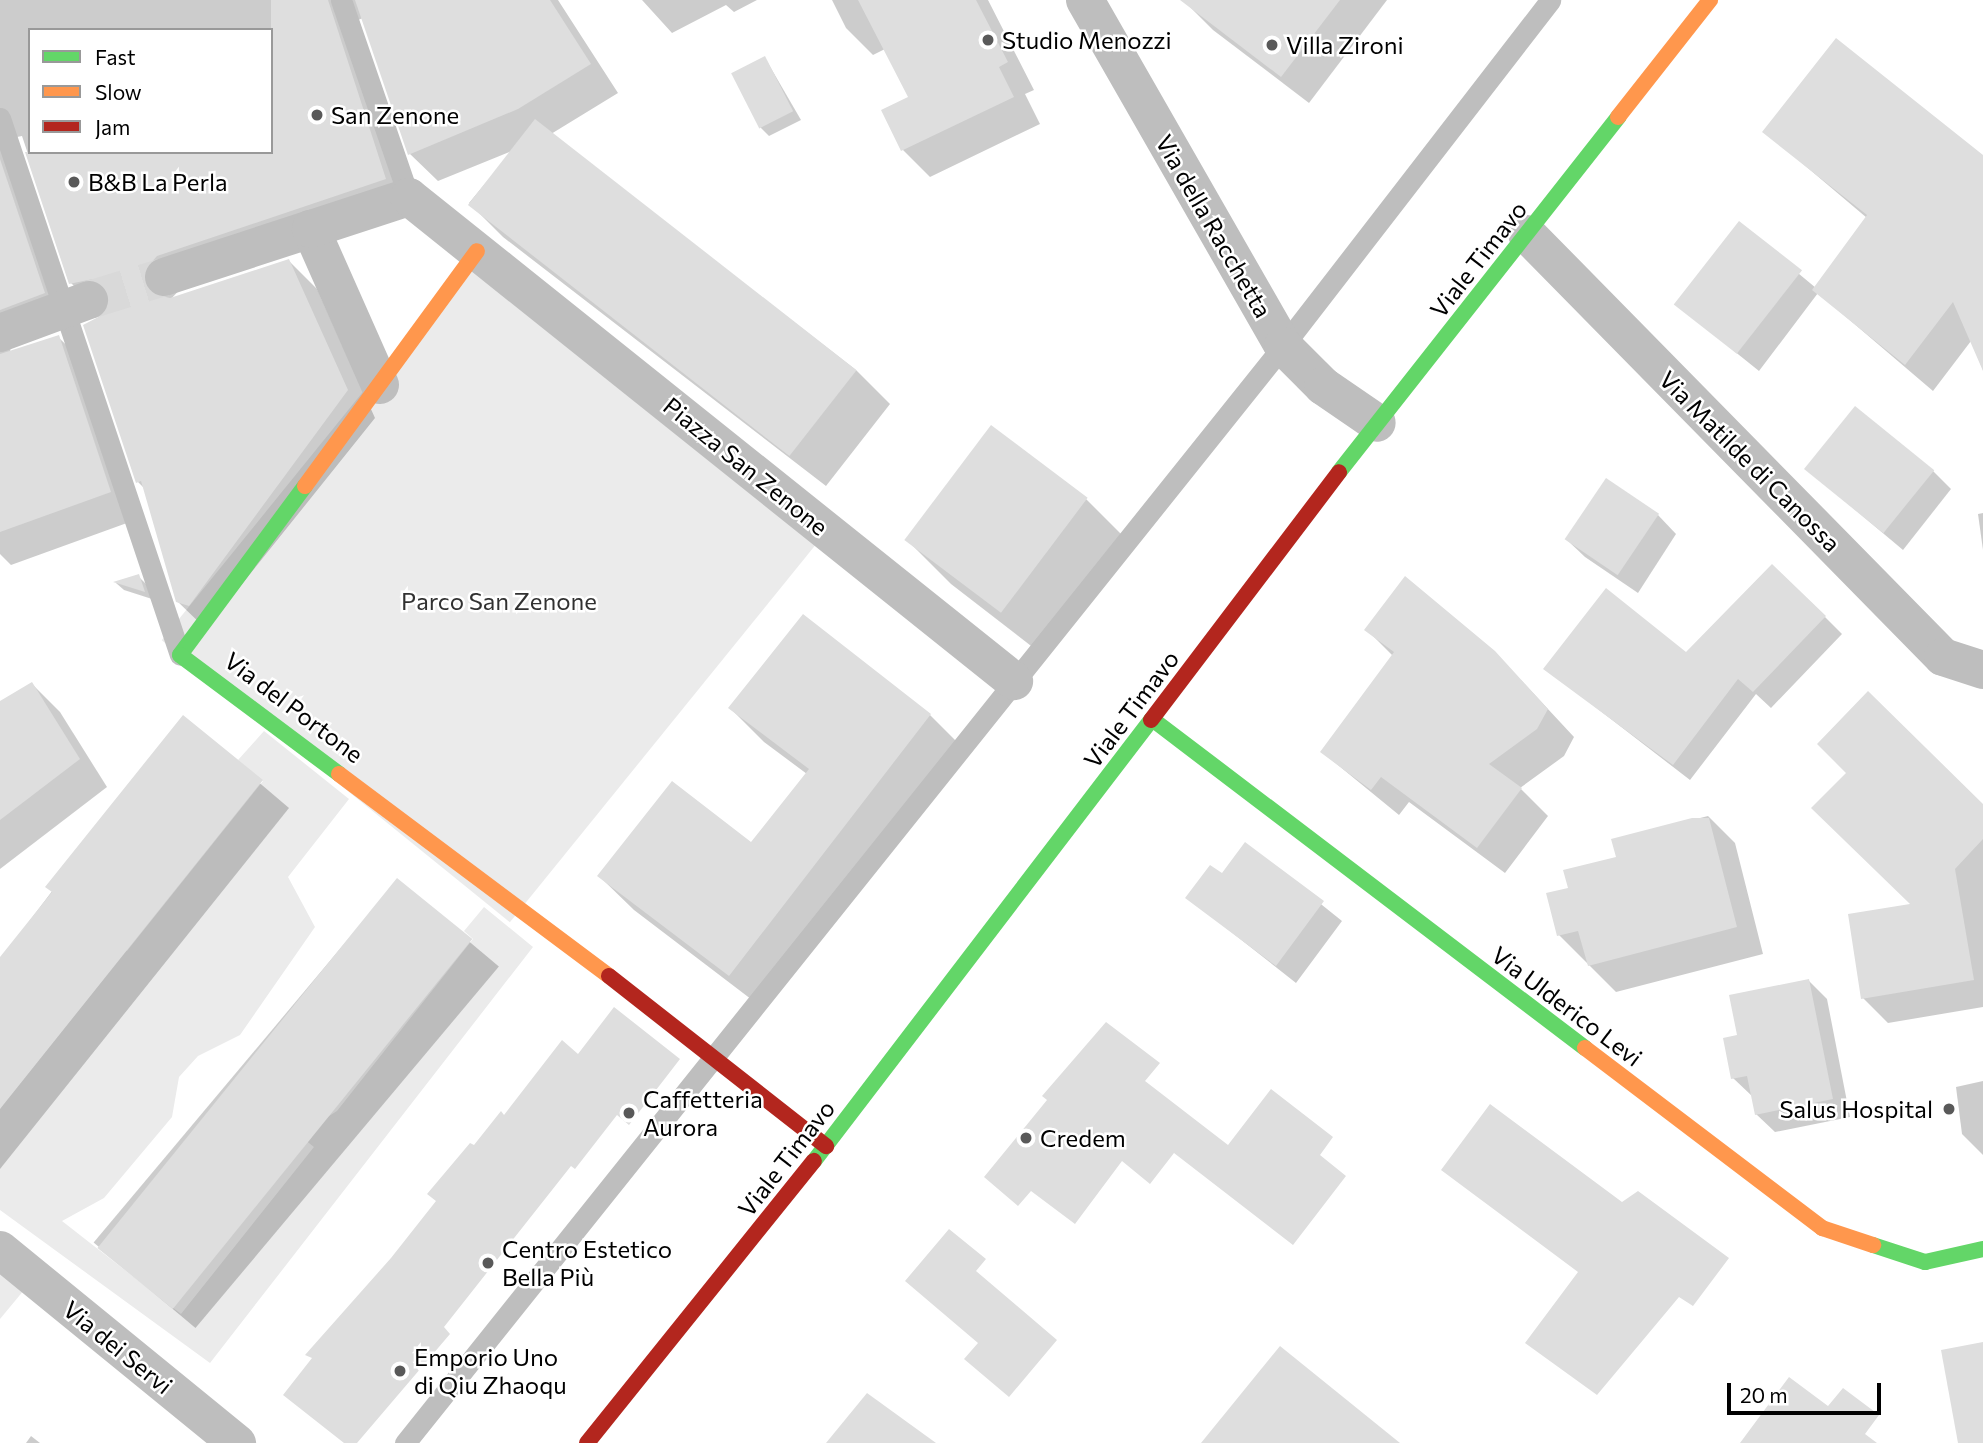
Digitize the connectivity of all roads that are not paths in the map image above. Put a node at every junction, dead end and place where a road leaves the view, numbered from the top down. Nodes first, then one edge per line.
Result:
1 (341, 0) edge
2 (1085, 0) edge
3 (1550, 0) edge
4 (1710, 0) edge
5 (0, 117) edge
6 (409, 197) junction
7 (311, 229) junction
8 (1527, 234) junction
9 (477, 251) junction
10 (163, 277) tunnel mouth
11 (77, 303) junction
12 (0, 333) edge
13 (1283, 346) junction
14 (380, 385) junction
15 (1377, 423) junction
16 (180, 655) junction
17 (1983, 670) edge
18 (1014, 681) junction
19 (1152, 719) junction
20 (716, 1056) junction
21 (826, 1146) junction
22 (1983, 1249) edge
23 (0, 1250) edge
24 (237, 1443) edge
25 (405, 1443) edge
26 (587, 1443) edge

1 - 6 lane
2 - 13 street, Via della Racchetta
3 - 13 lane
4 - 8 street, Viale Timavo
5 - 11 lane
6 - 7 street
6 - 9 street, Piazza San Zenone
7 - 10 street
7 - 14 street
8 - 15 street, Viale Timavo
8 - 17 street, Via Matilde di Canossa
9 - 14 street
9 - 18 street, Piazza San Zenone
11 - 12 street
11 - 16 lane
13 - 15 street, Via della Racchetta
13 - 18 lane
14 - 16 street
15 - 19 street, Viale Timavo
16 - 20 street, Via del Portone
18 - 20 lane
19 - 21 street, Viale Timavo
19 - 22 street, Via Ulderico Levi
20 - 21 street, Via del Portone
20 - 25 lane
21 - 26 street, Viale Timavo
23 - 24 street, Via dei Servi

